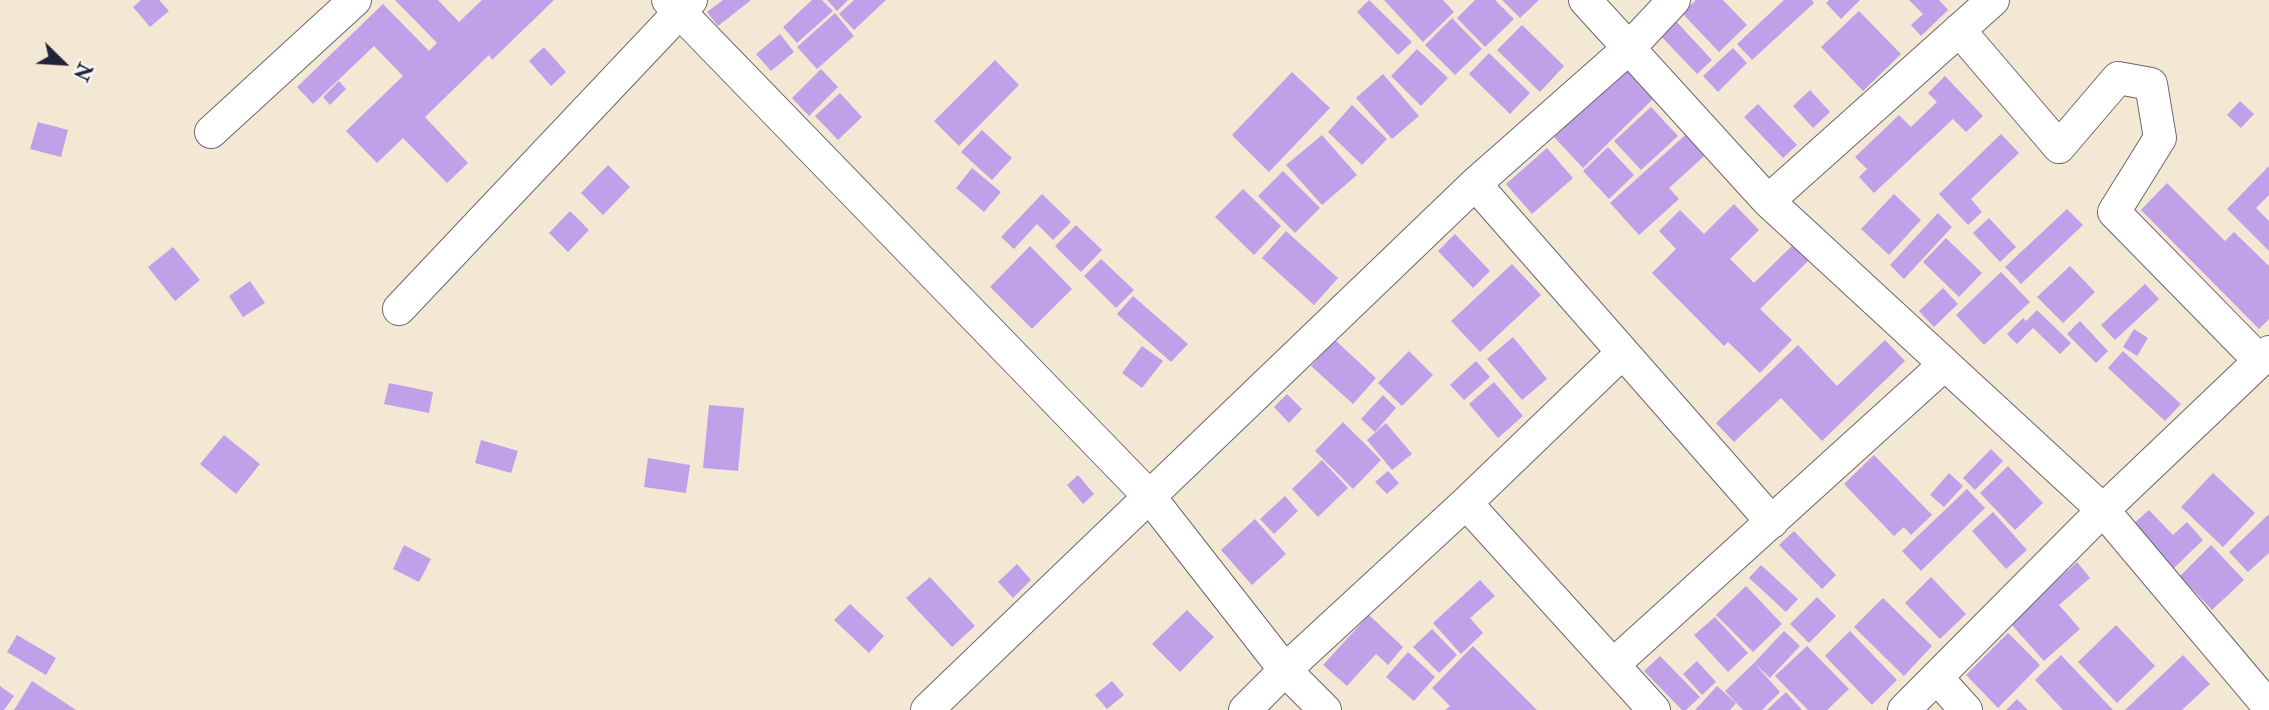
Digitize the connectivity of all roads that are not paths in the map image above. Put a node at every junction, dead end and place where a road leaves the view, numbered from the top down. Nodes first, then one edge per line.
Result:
1 (355, 0) edge
2 (1586, 0) edge
3 (1674, 0) edge
4 (1993, 0) edge
5 (679, 4) edge
6 (1959, 30) junction
7 (1629, 48) junction
8 (211, 132) dead end
9 (1475, 184) junction
10 (1768, 201) junction
11 (399, 309) dead end
12 (1622, 352) junction
13 (2264, 356) edge
14 (1944, 365) junction
15 (1149, 496) junction
16 (1466, 503) junction
17 (2103, 510) junction
18 (1772, 522) junction
19 (1614, 664) junction
20 (1285, 670) junction
21 (1937, 678) junction
22 (2263, 687) edge
23 (927, 710) edge
24 (1245, 710) edge
25 (1325, 710) edge
26 (1654, 710) edge
27 (1904, 710) edge
28 (1966, 710) edge

1 - 8 street
2 - 7 street
3 - 7 street
4 - 6 street
5 - 11 street
5 - 15 street
6 - 10 street
6 - 13 street
7 - 9 street
7 - 10 street
9 - 12 street
9 - 15 street
10 - 14 street
12 - 16 street
12 - 18 street
13 - 17 street
14 - 17 street
14 - 18 street
15 - 20 street
15 - 23 street
16 - 19 street
16 - 20 street
17 - 21 street
17 - 22 street
18 - 19 street
19 - 26 street
20 - 24 street
20 - 25 street
21 - 27 street
21 - 28 street

